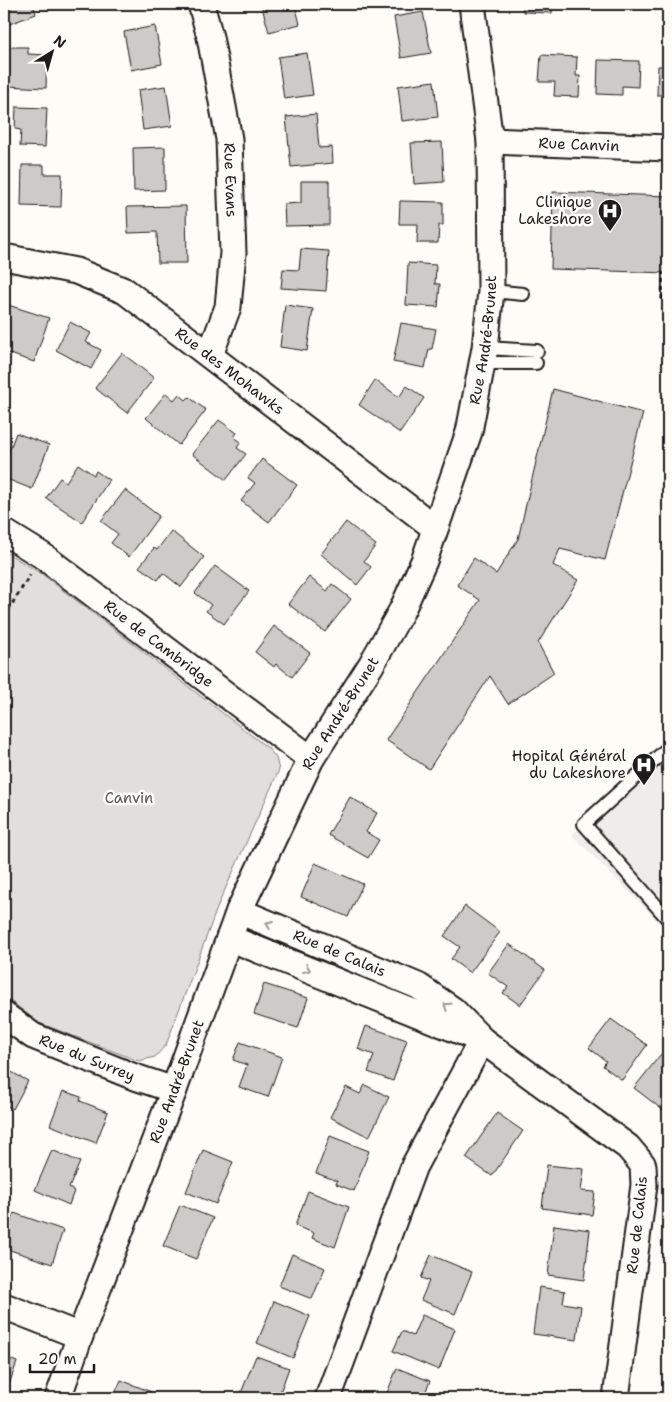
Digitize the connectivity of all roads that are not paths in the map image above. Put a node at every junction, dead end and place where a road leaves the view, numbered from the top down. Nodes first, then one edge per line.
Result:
1 (201, 4) edge
2 (472, 4) edge
3 (490, 141) junction
4 (668, 148) edge
5 (4, 257) edge
6 (490, 291) junction
7 (523, 294) dead end
8 (210, 355) junction
9 (483, 356) junction
10 (536, 357) dead end
11 (435, 528) junction
12 (4, 532) edge
13 (668, 748) edge
14 (311, 759) junction
15 (239, 911) junction
16 (668, 919) edge
17 (229, 938) junction
18 (4, 1015) edge
19 (482, 1040) junction
20 (174, 1090) junction
21 (4, 1306) edge
22 (80, 1336) junction
23 (58, 1398) edge
24 (328, 1398) edge
25 (616, 1398) edge

1 - 8 street, Rue Evans
2 - 3 street, Rue André-Brunet
3 - 4 street, Rue Canvin
3 - 6 street, Rue André-Brunet
5 - 8 street, Rue des Mohawks
6 - 7 lane
6 - 9 street, Rue André-Brunet
8 - 11 street, Rue des Mohawks
9 - 10 lane
9 - 11 street, Rue André-Brunet
11 - 14 street, Rue André-Brunet
12 - 14 street, Rue de Cambridge
13 - 16 lane
14 - 15 street, Rue André-Brunet
15 - 17 street, Rue André-Brunet
19 -> 15 street, Rue de Calais
17 -> 19 street, Rue de Calais
17 - 20 street, Rue André-Brunet
18 - 20 street, Rue du Surrey
19 - 24 street
19 - 25 street, Rue de Calais
20 - 22 street, Rue André-Brunet
21 - 22 street
22 - 23 street, Rue André-Brunet

